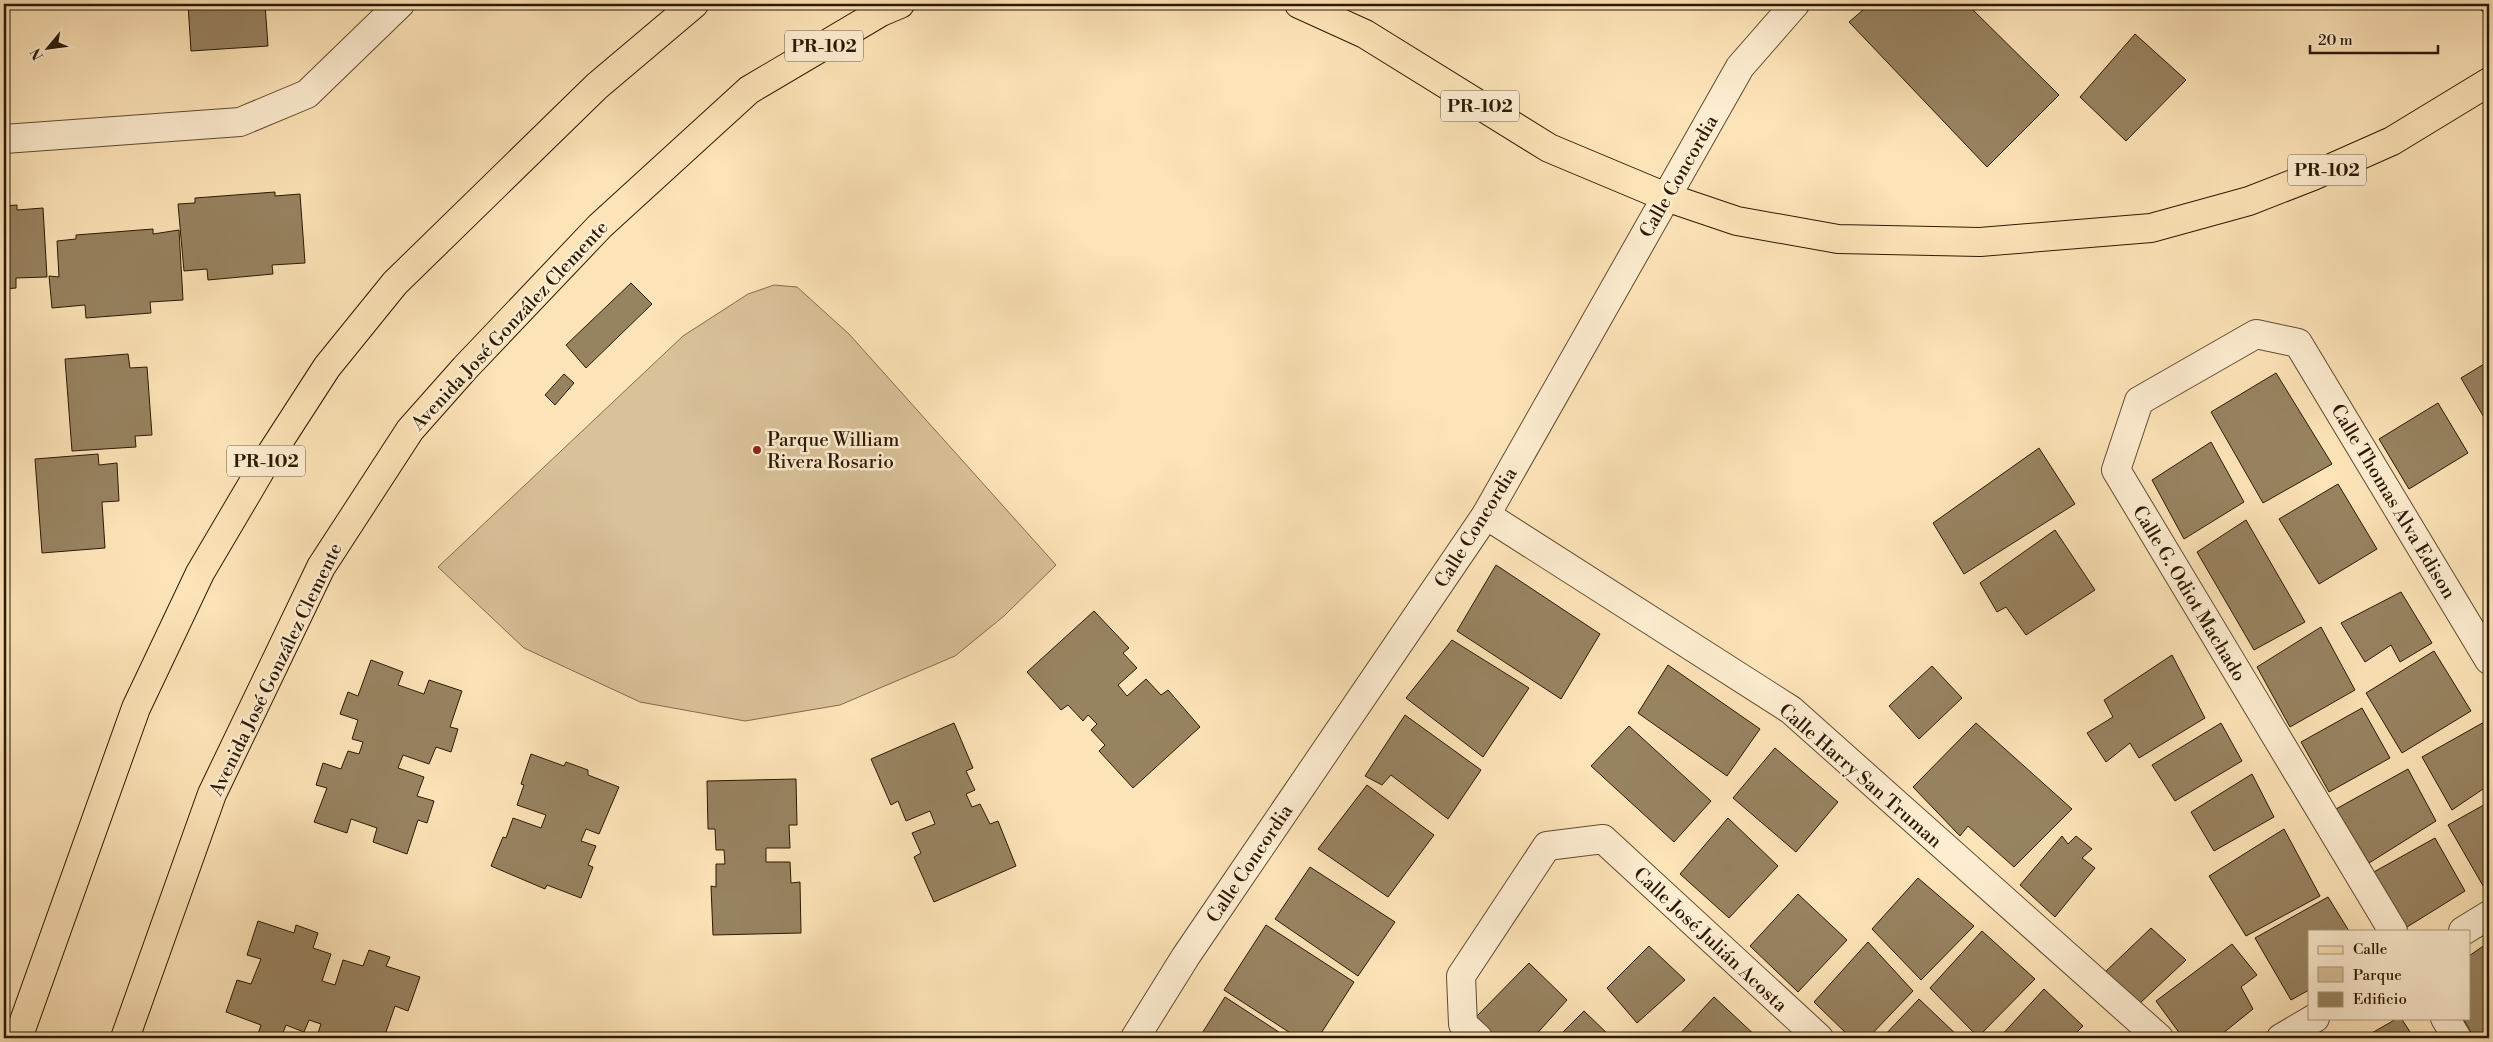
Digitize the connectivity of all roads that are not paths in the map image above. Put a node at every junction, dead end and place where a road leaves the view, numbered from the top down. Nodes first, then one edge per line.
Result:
1 (694, 4) edge
2 (1299, 4) edge
3 (1795, 4) edge
4 (889, 6) edge
5 (390, 8) edge
6 (2489, 82) edge
7 (4, 138) edge
8 (1666, 197) junction
9 (2298, 343) joint
10 (1486, 516) junction
11 (2489, 660) edge
12 (2489, 915) edge
13 (2393, 930) edge
14 (2465, 930) edge
15 (2312, 1020) edge
16 (2446, 1020) edge
17 (18, 1038) edge
18 (126, 1038) edge
19 (1135, 1038) edge
20 (1478, 1038) edge
21 (1819, 1038) edge
22 (2159, 1038) edge
23 (2281, 1038) edge
24 (2457, 1038) edge

1 - 17 main road, PR-102
2 - 8 main road, PR-102
3 - 8 street, Calle Concordia
4 - 18 main road, Avenida José González Clemente / PR-102
5 - 7 street
6 - 8 main road, PR-102
8 - 10 street, Calle Concordia
9 - 11 street, Calle Thomas Alva Edison
9 - 13 street, Calle G. Odiot Machado
10 - 19 street, Calle Concordia
10 - 22 street, Calle Harry San Truman
12 - 14 street
15 - 23 street
16 - 24 street
20 - 21 street, Calle José Julián Acosta

